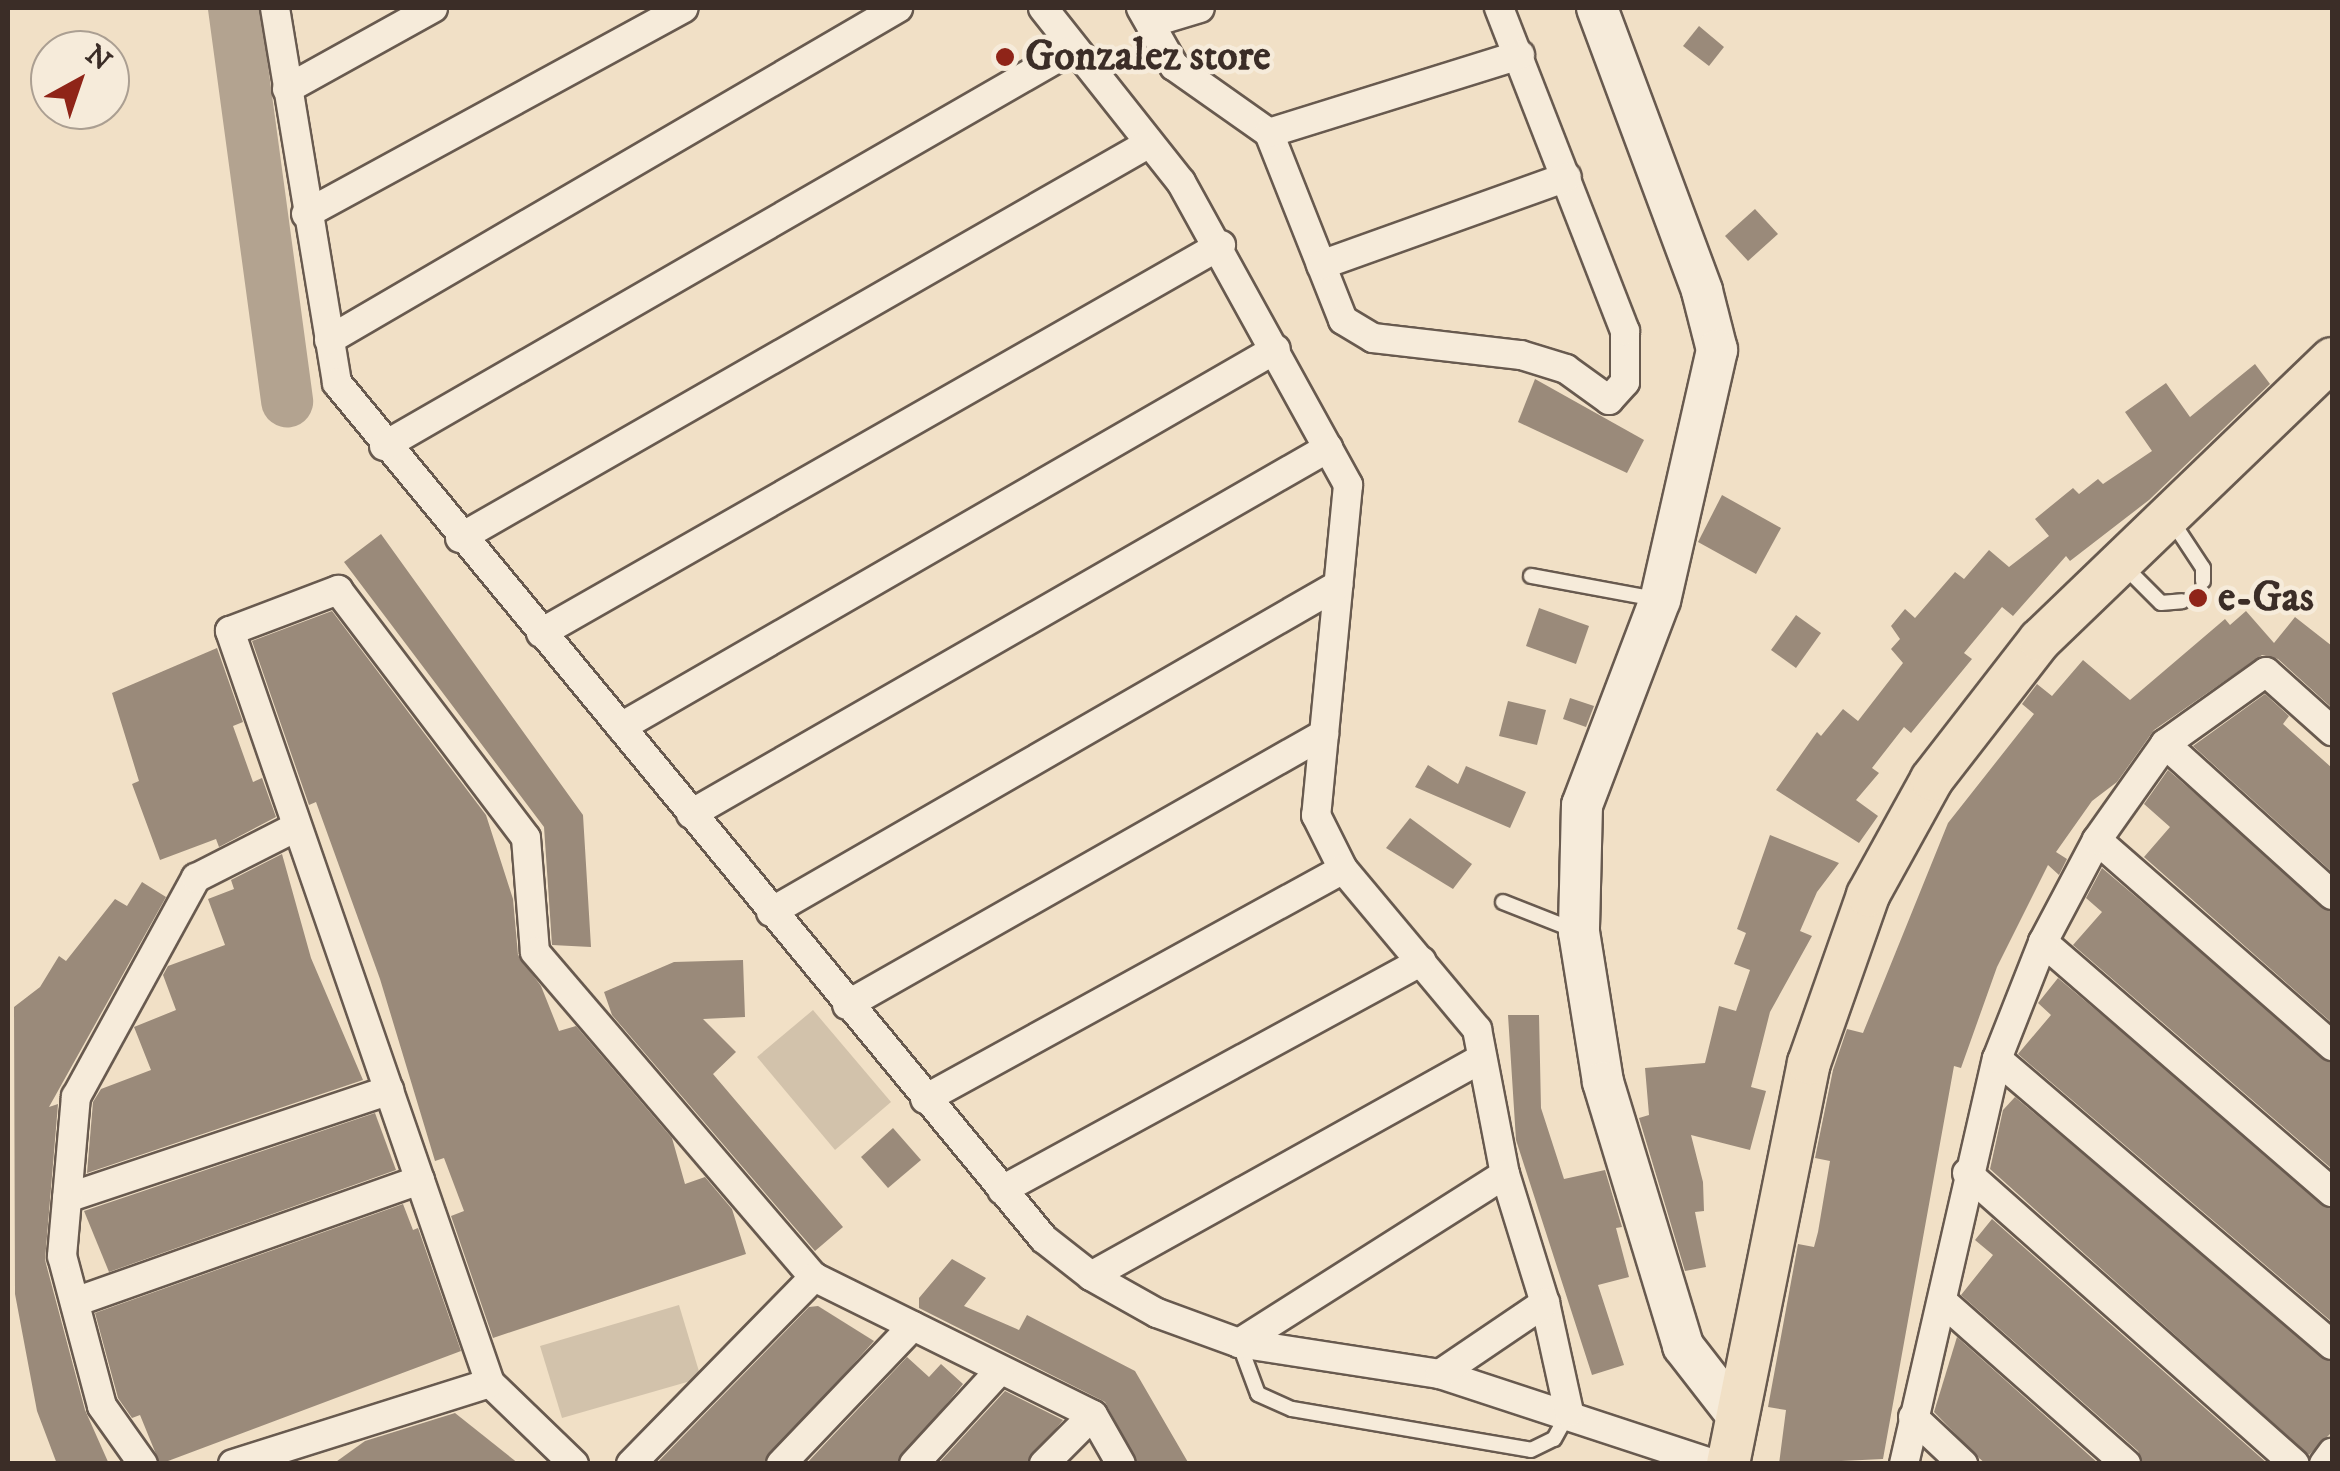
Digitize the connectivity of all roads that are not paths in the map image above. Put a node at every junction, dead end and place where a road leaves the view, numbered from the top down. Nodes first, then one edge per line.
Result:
1 (275, 8) edge
2 (432, 8) edge
3 (684, 8) edge
4 (898, 8) edge
5 (1042, 8) edge
6 (1200, 8) edge
7 (1500, 8) edge
8 (1597, 8) edge
9 (1146, 15) edge
10 (1073, 49) junction
11 (1520, 56) junction
12 (286, 89) junction
13 (1269, 133) junction
14 (1146, 145) junction
15 (1567, 177) junction
16 (306, 214) junction
17 (1220, 246) junction
18 (1322, 265) junction
19 (329, 340) junction
20 (1276, 348) junction
21 (2332, 359) edge
22 (384, 446) junction
23 (1328, 448) junction
24 (2170, 517) junction
25 (460, 538) junction
26 (2120, 562) junction
27 (1530, 576) dead end
28 (2203, 581) dead end
29 (1338, 585) junction
30 (1660, 600) junction
31 (2182, 600) dead end
32 (541, 633) junction
33 (620, 727) junction
34 (2332, 732) edge
35 (1324, 734) junction
36 (2165, 744) junction
37 (691, 814) junction
38 (294, 828) junction
39 (2096, 840) junction
40 (1343, 869) junction
41 (2332, 895) edge
42 (1503, 902) dead end
43 (771, 912) junction
44 (1579, 932) junction
45 (2043, 942) junction
46 (1422, 961) junction
47 (846, 1005) junction
48 (2332, 1046) edge
49 (1997, 1059) junction
50 (1481, 1060) junction
51 (389, 1090) junction
52 (925, 1099) junction
53 (1967, 1173) junction
54 (1505, 1174) junction
55 (420, 1180) junction
56 (1002, 1190) junction
57 (2332, 1192) edge
58 (67, 1198) junction
59 (814, 1276) junction
60 (1091, 1276) junction
61 (1942, 1301) junction
62 (74, 1302) junction
63 (1546, 1303) junction
64 (913, 1326) junction
65 (1239, 1342) junction
66 (2332, 1346) edge
67 (1000, 1370) junction
68 (1440, 1374) junction
69 (490, 1383) junction
70 (1570, 1412) junction
71 (1093, 1415) junction
72 (1912, 1417) junction
73 (1738, 1418) junction
74 (2332, 1453) edge
75 (143, 1464) edge
76 (232, 1464) edge
77 (574, 1464) edge
78 (630, 1464) edge
79 (780, 1464) edge
80 (914, 1464) edge
81 (1044, 1464) edge
82 (1121, 1464) edge
83 (1714, 1464) edge
84 (1728, 1464) edge
85 (1904, 1464) edge
86 (1963, 1464) edge
87 (2126, 1464) edge
88 (2294, 1464) edge
89 (2324, 1464) edge

1 - 12 street
2 - 12 street
3 - 16 street
4 - 19 street
5 - 10 street
6 - 9 street
7 - 11 street
8 - 30 street
9 - 13 street
10 - 14 street
10 - 22 street
11 - 13 street
11 - 15 street
12 - 16 street
13 - 18 street
14 - 17 street
14 - 25 street
15 - 18 street
15 - 18 street
16 - 19 street
17 - 20 street
17 - 32 street
19 - 22 street
20 - 23 street
20 - 33 street
21 - 24 main road
22 - 25 street
23 - 29 street
23 - 37 street
24 - 26 main road
24 - 28 lane
25 - 32 street
26 - 31 lane
26 - 73 main road
27 - 30 lane
29 - 35 street
29 - 43 street
30 - 44 street
32 - 33 street
33 - 37 street
34 - 36 street
35 - 40 street
35 - 47 street
36 - 39 street
36 - 41 street
37 - 43 street
38 - 51 street
38 - 58 street
38 - 59 street
39 - 45 street
39 - 48 street
40 - 46 street
40 - 52 street
42 - 44 lane
43 - 47 street
44 - 73 street
45 - 49 street
45 - 57 street
46 - 50 street
46 - 56 street
47 - 52 street
49 - 53 street
49 - 66 street
50 - 54 street
50 - 60 street
51 - 55 street
51 - 58 street
52 - 56 street
53 - 61 street
53 - 88 street
54 - 63 street
54 - 65 street
55 - 62 street
55 - 69 street
56 - 60 street
58 - 62 street
59 - 64 street
59 - 78 street
60 - 65 street
61 - 72 street
61 - 87 street
62 - 75 street
63 - 68 street
63 - 70 street
64 - 67 street
64 - 79 street
65 - 68 street
65 - 70 lane
67 - 71 street
67 - 80 street
68 - 70 street
69 - 76 street
69 - 77 street
70 - 83 street
71 - 81 street
71 - 82 street
72 - 85 street
72 - 86 street
73 - 84 main road
74 - 89 street

